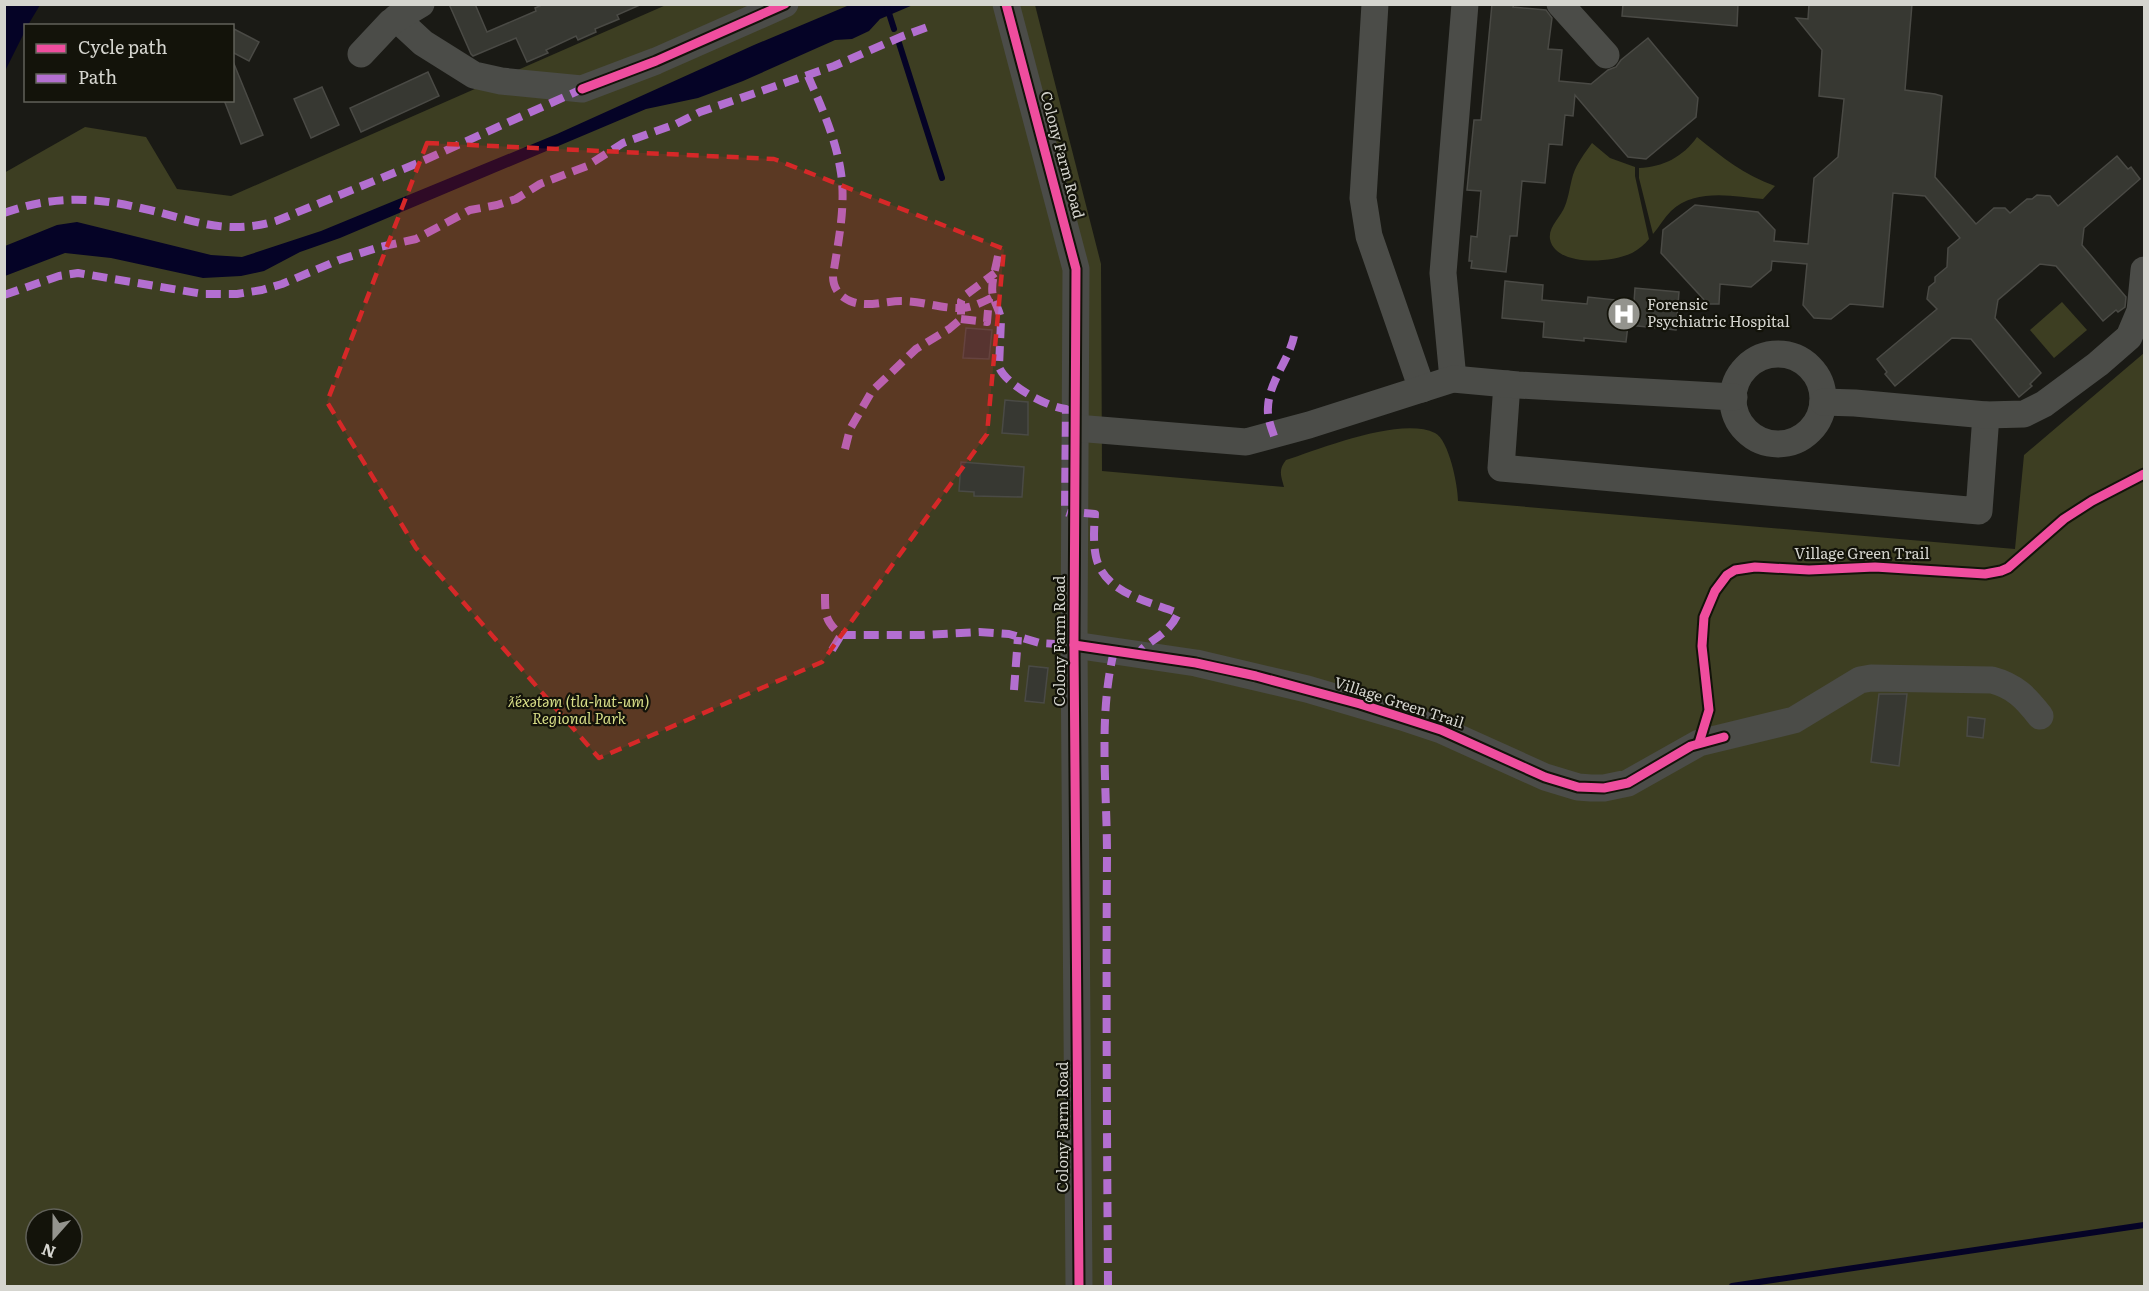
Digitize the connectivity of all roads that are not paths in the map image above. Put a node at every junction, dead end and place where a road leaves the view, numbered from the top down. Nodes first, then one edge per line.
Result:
1 (421, 4) edge
2 (785, 4) edge
3 (1006, 4) edge
4 (1375, 4) edge
5 (1465, 4) edge
6 (1560, 4) edge
7 (396, 18) junction
8 (361, 54) dead end
9 (1606, 55) dead end
10 (2145, 270) edge
11 (1453, 379) junction
12 (1507, 384) junction
13 (1422, 389) junction
14 (1734, 398) junction
15 (1823, 402) junction
16 (1986, 415) junction
17 (1076, 428) junction
18 (1074, 645) junction
19 (2040, 716) dead end
20 (1078, 1287) edge

1 - 7 street
2 - 7 street
3 - 17 street, Colony Farm Road
4 - 13 street
5 - 11 street
6 - 9 street
7 - 8 street
10 - 16 street
11 - 12 street
11 - 13 street
12 - 14 street
12 - 16 street
13 - 17 street
14 - 15 street
14 - 15 street
15 - 16 street
17 - 18 street, Colony Farm Road
18 - 19 street, Village Green Trail
18 - 20 street, Colony Farm Road

